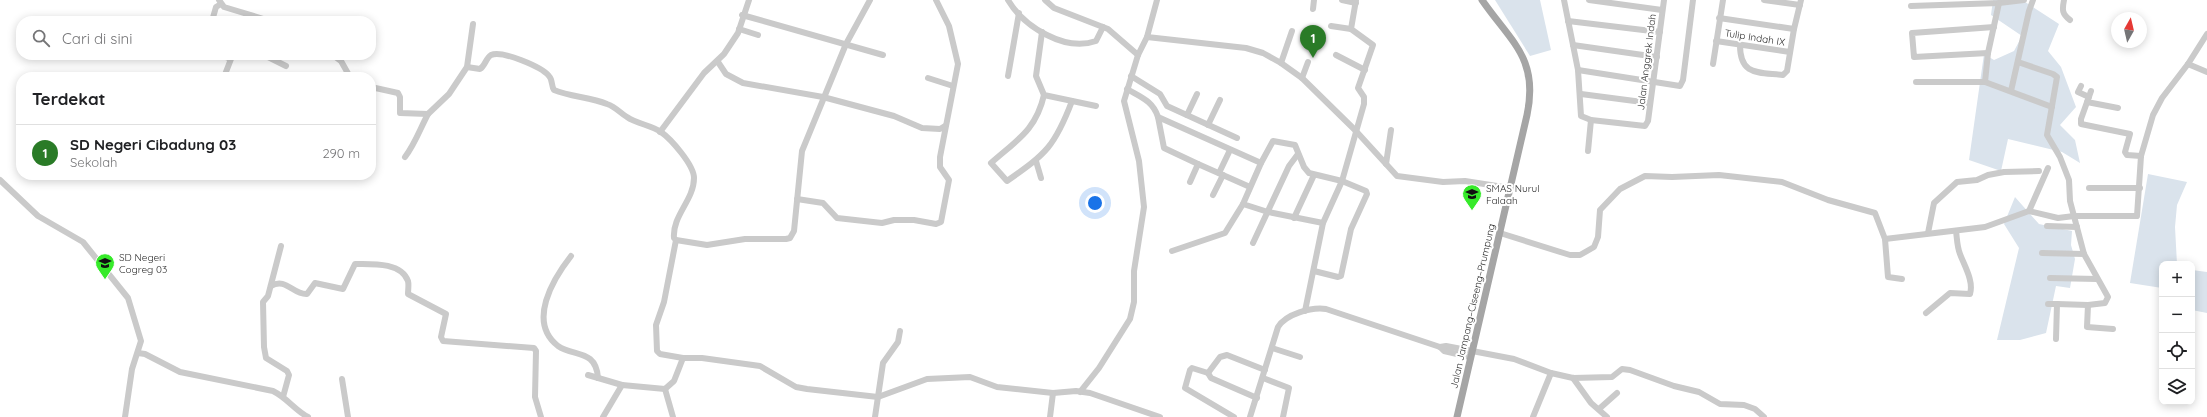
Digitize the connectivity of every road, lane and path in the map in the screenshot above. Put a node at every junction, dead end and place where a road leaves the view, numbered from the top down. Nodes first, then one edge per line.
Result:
1 (749, 0) edge
2 (870, 0) edge
3 (936, 0) edge
4 (1008, 0) edge
5 (1044, 0) edge
6 (1157, 0) edge
7 (1314, 0) edge
8 (1342, 0) edge
9 (1482, 0) edge
10 (1564, 0) edge
11 (1593, 0) edge
12 (1664, 0) edge
13 (1693, 0) edge
14 (1723, 0) edge
15 (1764, 0) edge
16 (2025, 0) edge
17 (2033, 0) edge
18 (2064, 0) edge
19 (1356, 1) edge
20 (1617, 1) edge
21 (220, 2) edge
22 (1801, 3) edge
23 (1998, 3) junction
24 (1911, 6) dead end
25 (1313, 9) dead end
26 (1662, 10) junction
27 (2029, 10) junction
28 (1019, 13) junction
29 (742, 15) junction
30 (213, 16) edge
31 (257, 16) edge
32 (1719, 18) junction
33 (2070, 20) dead end
34 (1568, 21) junction
35 (473, 24) dead end
36 (1331, 26) dead end
37 (1103, 27) junction
38 (1994, 27) junction
39 (739, 29) junction
40 (1351, 29) junction
41 (1794, 29) junction
42 (1292, 30) dead end
43 (1042, 32) junction
44 (1660, 32) junction
45 (2207, 34) edge
46 (758, 35) dead end
47 (1147, 37) junction
48 (1716, 41) junction
49 (846, 44) junction
50 (1573, 45) junction
51 (1740, 45) junction
52 (1790, 52) junction
53 (1988, 53) junction
54 (883, 55) dead end
55 (1336, 55) dead end
56 (1138, 56) junction
57 (1657, 57) junction
58 (231, 60) edge
59 (274, 60) edge
60 (340, 60) edge
61 (718, 62) junction
62 (1308, 62) dead end
63 (2018, 62) junction
64 (1281, 63) junction
65 (1713, 64) dead end
66 (2188, 64) junction
67 (286, 66) dead end
68 (467, 67) junction
69 (1365, 70) junction
70 (1578, 70) junction
71 (226, 72) edge
72 (347, 72) edge
73 (2207, 72) edge
74 (1008, 76) dead end
75 (1131, 76) junction
76 (928, 78) dead end
77 (1302, 78) junction
78 (1653, 80) junction
79 (1916, 82) dead end
80 (1985, 82) junction
81 (953, 86) junction
82 (2080, 86) dead end
83 (376, 88) edge
84 (1127, 89) junction
85 (2011, 91) junction
86 (1197, 94) dead end
87 (1581, 94) junction
88 (1044, 95) junction
89 (823, 97) junction
90 (2089, 97) junction
91 (1220, 100) dead end
92 (1072, 101) junction
93 (1650, 103) junction
94 (1096, 106) dead end
95 (2052, 107) junction
96 (2118, 108) dead end
97 (428, 114) junction
98 (1187, 115) junction
99 (1158, 118) junction
100 (1591, 120) junction
101 (1208, 125) junction
102 (946, 126) junction
103 (1355, 130) junction
104 (1391, 130) dead end
105 (660, 132) junction
106 (1237, 138) dead end
107 (1230, 150) junction
108 (1588, 151) dead end
109 (1298, 154) junction
110 (2141, 156) junction
111 (405, 157) dead end
112 (1036, 161) junction
113 (1261, 163) junction
114 (1198, 164) junction
115 (1386, 164) junction
116 (2048, 168) dead end
117 (2039, 171) dead end
118 (1221, 174) junction
119 (1314, 175) junction
120 (1041, 178) dead end
121 (0, 180) edge
122 (1342, 181) junction
123 (1190, 182) dead end
124 (1250, 187) junction
125 (1510, 188) junction
126 (2089, 188) dead end
127 (2140, 188) junction
128 (1213, 195) dead end
129 (797, 199) junction
130 (1243, 204) junction
131 (2029, 211) junction
132 (1268, 212) junction
133 (2074, 216) junction
134 (1294, 218) junction
135 (1323, 224) junction
136 (2047, 226) dead end
137 (2077, 227) junction
138 (1956, 231) junction
139 (1500, 233) junction
140 (1928, 233) junction
141 (1885, 239) junction
142 (676, 240) junction
143 (1252, 243) dead end
144 (281, 246) dead end
145 (1172, 251) dead end
146 (2042, 253) dead end
147 (2084, 254) junction
148 (571, 256) dead end
149 (1314, 271) junction
150 (2050, 278) dead end
151 (1902, 279) dead end
152 (2097, 279) junction
153 (271, 286) junction
154 (2048, 304) dead end
155 (2057, 304) junction
156 (2088, 305) junction
157 (1305, 311) junction
158 (1926, 314) dead end
159 (2114, 330) dead end
160 (900, 331) dead end
161 (2056, 339) dead end
162 (1272, 348) junction
163 (138, 353) junction
164 (1471, 354) junction
165 (1300, 357) dead end
166 (683, 358) junction
167 (1265, 370) junction
168 (1208, 373) junction
169 (1551, 373) junction
170 (588, 375) dead end
171 (598, 378) junction
172 (1263, 378) junction
173 (1573, 378) junction
174 (342, 379) dead end
175 (622, 385) junction
176 (665, 389) junction
177 (1080, 392) junction
178 (1053, 393) junction
179 (1617, 393) dead end
180 (283, 397) junction
181 (878, 397) junction
182 (1257, 398) junction
183 (1599, 409) junction
184 (297, 414) edge
185 (1150, 415) edge
186 (125, 417) edge
187 (308, 417) edge
188 (348, 417) edge
189 (541, 417) edge
190 (603, 417) edge
191 (673, 417) edge
192 (875, 417) edge
193 (1050, 417) edge
194 (1160, 417) edge
195 (1234, 417) edge
196 (1250, 417) edge
197 (1283, 417) edge
198 (1457, 417) edge
199 (1533, 417) edge
200 (1607, 417) edge
201 (1764, 417) edge

1 - 29 street
2 - 49 street
3 - 81 street
4 - 28 street
5 - 37 street
6 - 47 street
7 - 25 street
8 - 19 street
9 - 125 main road, Jalan Jampang–Ciseeng–Prumpung
10 - 34 street
11 - 20 street
12 - 26 street, Jalan Anggrek Indah
13 - 78 street
14 - 32 street
15 - 22 street
16 - 23 street
16 - 27 street
17 - 27 street
18 - 33 street
19 - 40 street
20 - 26 street
21 - 30 street
21 - 31 street
22 - 41 street
23 - 24 street
23 - 38 street
26 - 44 street, Jalan Anggrek Indah
27 - 63 street
28 - 43 street
28 - 74 street
29 - 39 street
29 - 49 street
32 - 41 street
32 - 48 street
34 - 44 street
34 - 50 street
35 - 68 street
36 - 40 street
37 - 43 street
37 - 56 street
38 - 53 street
38 - 53 street
39 - 46 street
39 - 61 street
40 - 69 street
41 - 52 street
42 - 64 street
43 - 88 street
44 - 57 street, Jalan Anggrek Indah
45 - 66 street
47 - 56 street
47 - 64 street
48 - 51 street, Tulip Indah IX
48 - 65 street
49 - 54 street
49 - 89 street
50 - 57 street
50 - 70 street
51 - 52 street, Tulip Indah IX
51 - 52 street
53 - 80 street
55 - 69 street
56 - 75 street
57 - 78 street, Jalan Anggrek Indah
58 - 71 street
59 - 67 street
60 - 72 street
61 - 89 street
61 - 105 street
62 - 77 street
63 - 85 street
63 - 95 street
64 - 77 street
66 - 73 street
66 - 110 street
68 - 97 street
68 - 105 street
69 - 103 street
70 - 78 street
70 - 87 street
75 - 84 street
75 - 98 street
76 - 81 street
77 - 103 street
78 - 93 street, Jalan Anggrek Indah
79 - 80 street
80 - 85 street
81 - 102 street
82 - 90 street
83 - 97 street
84 - 99 street
84 - 177 street
85 - 95 street
86 - 98 street
87 - 93 street
87 - 100 street
88 - 92 street
88 - 112 street
89 - 102 street
89 - 129 street
90 - 96 street
90 - 110 street
91 - 101 street
92 - 94 street
92 - 112 street
93 - 100 street, Jalan Anggrek Indah
95 - 133 street
97 - 111 street
98 - 101 street
99 - 107 street
99 - 114 street
100 - 108 street
101 - 106 street
102 - 129 street
103 - 115 street
103 - 122 street
104 - 115 street
105 - 142 street
107 - 113 street
107 - 118 street
109 - 113 street
109 - 119 street
109 - 132 street
110 - 127 street
112 - 120 street
113 - 124 street
114 - 118 street
114 - 123 street
115 - 125 street
116 - 131 street
117 - 140 street
118 - 124 street
118 - 128 street
119 - 122 street
119 - 134 street
121 - 163 street
122 - 135 street
122 - 149 street
124 - 130 street
125 - 139 main road, Jalan Jampang–Ciseeng–Prumpung
126 - 127 street
127 - 133 street
129 - 142 street
130 - 132 street
130 - 145 street
131 - 133 street
131 - 138 street
132 - 134 street
132 - 143 street
133 - 137 street
134 - 135 street
135 - 149 street
136 - 137 street
137 - 147 street
138 - 140 street
138 - 158 street
139 - 141 street
139 - 164 main road, Jalan Jampang–Ciseeng–Prumpung
140 - 141 street
141 - 151 street
142 - 166 street
144 - 153 street
146 - 147 street
147 - 152 street
148 - 171 street
149 - 157 street
150 - 152 street
152 - 156 street
153 - 180 street
153 - 189 street
154 - 155 street
155 - 156 street
155 - 161 street
156 - 159 street
157 - 162 street
157 - 164 street
160 - 181 street
162 - 165 street
162 - 167 street
163 - 180 street
163 - 186 street
164 - 169 street
164 - 198 main road, Jalan Jampang–Ciseeng–Prumpung
166 - 176 street
166 - 181 street
167 - 168 street
167 - 172 street
168 - 182 street
168 - 195 street
169 - 173 street
169 - 199 street
170 - 171 street
171 - 175 street
172 - 182 street
172 - 197 street
173 - 183 street
173 - 201 street
174 - 188 street
175 - 176 street
175 - 190 street
176 - 191 street
177 - 178 street
177 - 185 street
178 - 181 street
178 - 193 street
179 - 183 street
180 - 184 street
181 - 192 street
182 - 196 street
183 - 200 street
184 - 187 street
185 - 194 street

